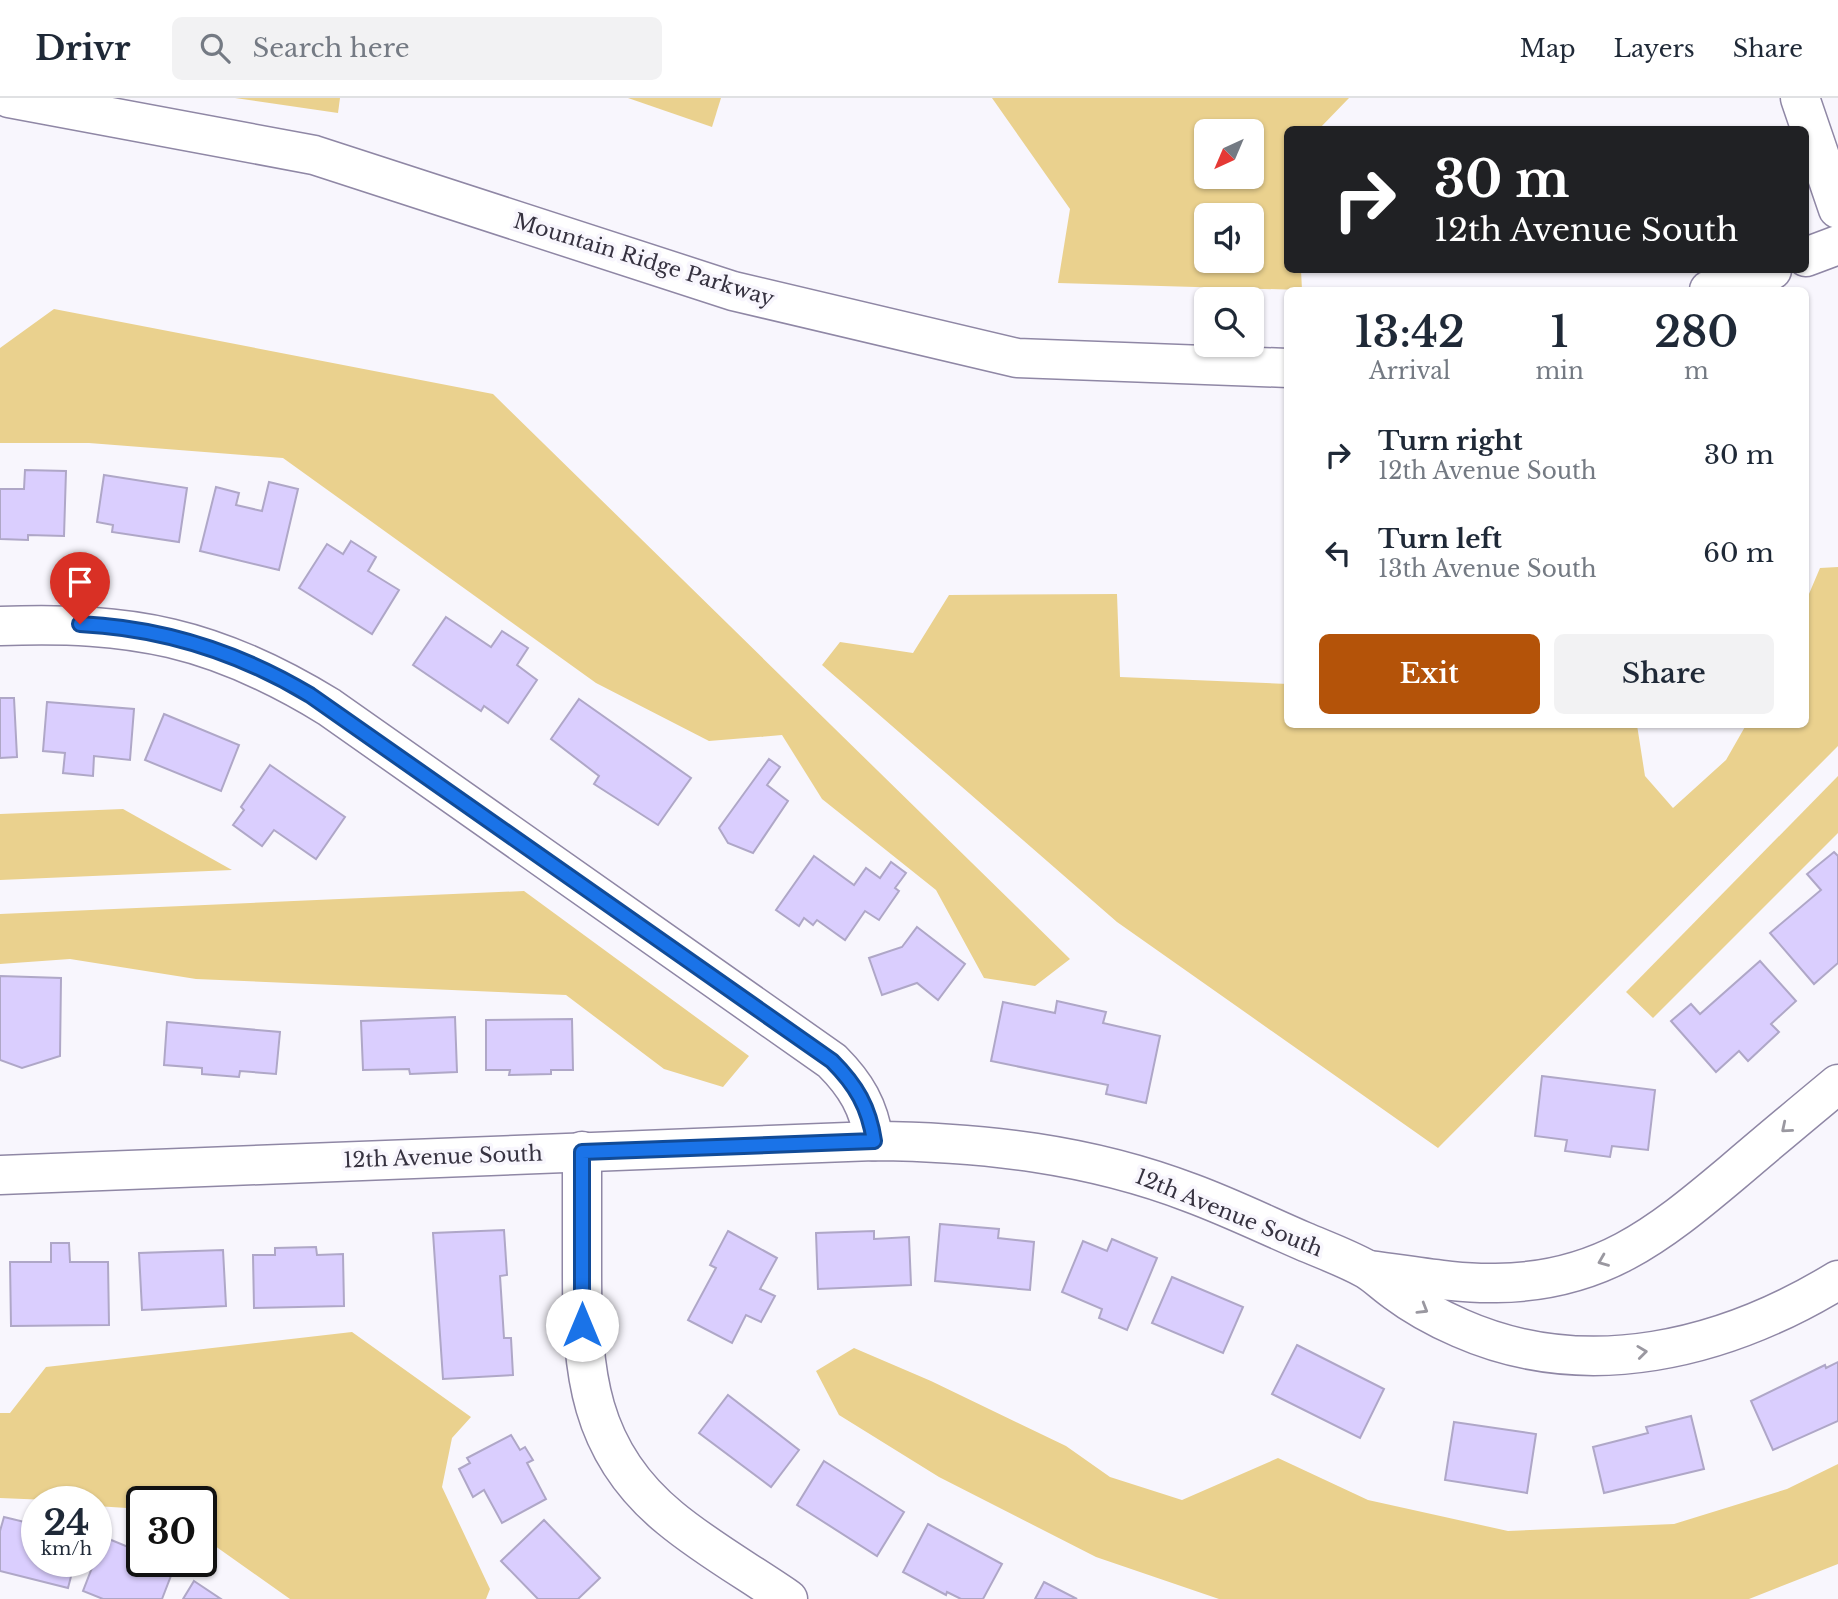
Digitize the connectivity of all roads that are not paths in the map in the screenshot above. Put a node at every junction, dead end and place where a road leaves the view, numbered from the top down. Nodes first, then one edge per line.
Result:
1 (9, 98) edge
2 (1800, 98) edge
3 (1838, 209) edge
4 (1838, 246) edge
5 (1809, 256) edge
6 (1763, 273) edge
7 (1718, 287) edge
8 (1284, 368) edge
9 (0, 626) edge
10 (1838, 1084) edge
11 (874, 1141) junction
12 (582, 1152) junction
13 (0, 1175) edge
14 (1367, 1269) junction
15 (1838, 1280) edge
16 (788, 1599) edge

1 - 8 street, Mountain Ridge Parkway
2 - 3 street
4 - 5 street
6 - 7 street
9 - 11 street
10 -> 14 street, 12th Avenue South
11 - 12 street, 12th Avenue South
11 - 14 street, 12th Avenue South
12 - 13 street, 12th Avenue South
12 - 16 street
14 -> 15 street, 12th Avenue South

